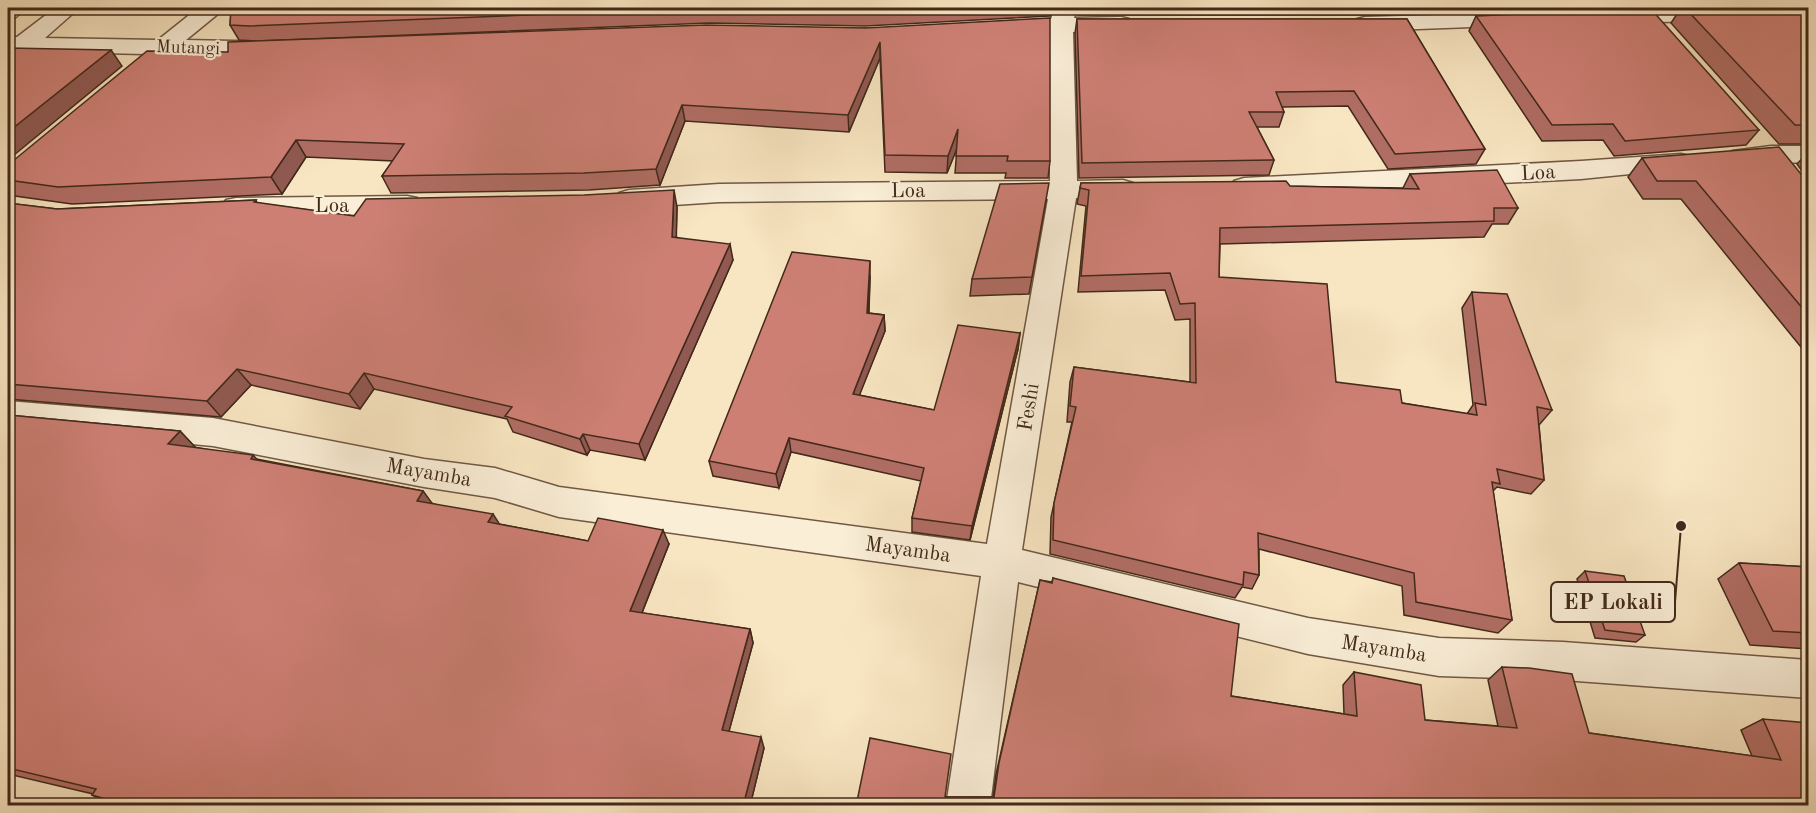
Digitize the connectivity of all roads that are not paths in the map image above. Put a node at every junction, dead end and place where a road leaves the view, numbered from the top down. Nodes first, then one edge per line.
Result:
1 (14, 8) edge
2 (68, 8) edge
3 (211, 8) edge
4 (1645, 11) edge
5 (8, 12) edge
6 (1809, 12) edge
7 (1063, 16) edge
8 (1589, 17) edge
9 (1541, 19) edge
10 (1143, 24) edge
11 (1340, 24) edge
12 (981, 29) edge
13 (1671, 41) edge
14 (15, 44) edge
15 (165, 46) junction
16 (290, 48) edge
17 (138, 68) edge
18 (1763, 145) junction
19 (1809, 154) edge
20 (1790, 178) edge
21 (1214, 187) edge
22 (1064, 188) junction
23 (1154, 189) edge
24 (601, 200) edge
25 (430, 205) edge
26 (215, 208) edge
27 (8, 414) edge
28 (1002, 562) junction
29 (1809, 679) edge
30 (968, 806) edge

1 - 5 street
2 - 14 street
3 - 15 street
4 - 6 street
4 - 8 street
4 - 13 street
7 - 10 street
7 - 12 street
7 - 22 street, Feshi
9 - 11 street
14 - 15 street, Mutangi
15 - 16 street, Mutangi
15 - 17 street
18 - 19 street, Loa
18 - 20 street
18 - 21 street, Loa
22 - 23 street, Loa
22 - 24 street, Loa
22 - 28 street, Feshi
25 - 26 street, Loa
27 - 28 street, Mayamba
28 - 29 street, Mayamba
28 - 30 street, Feshi

